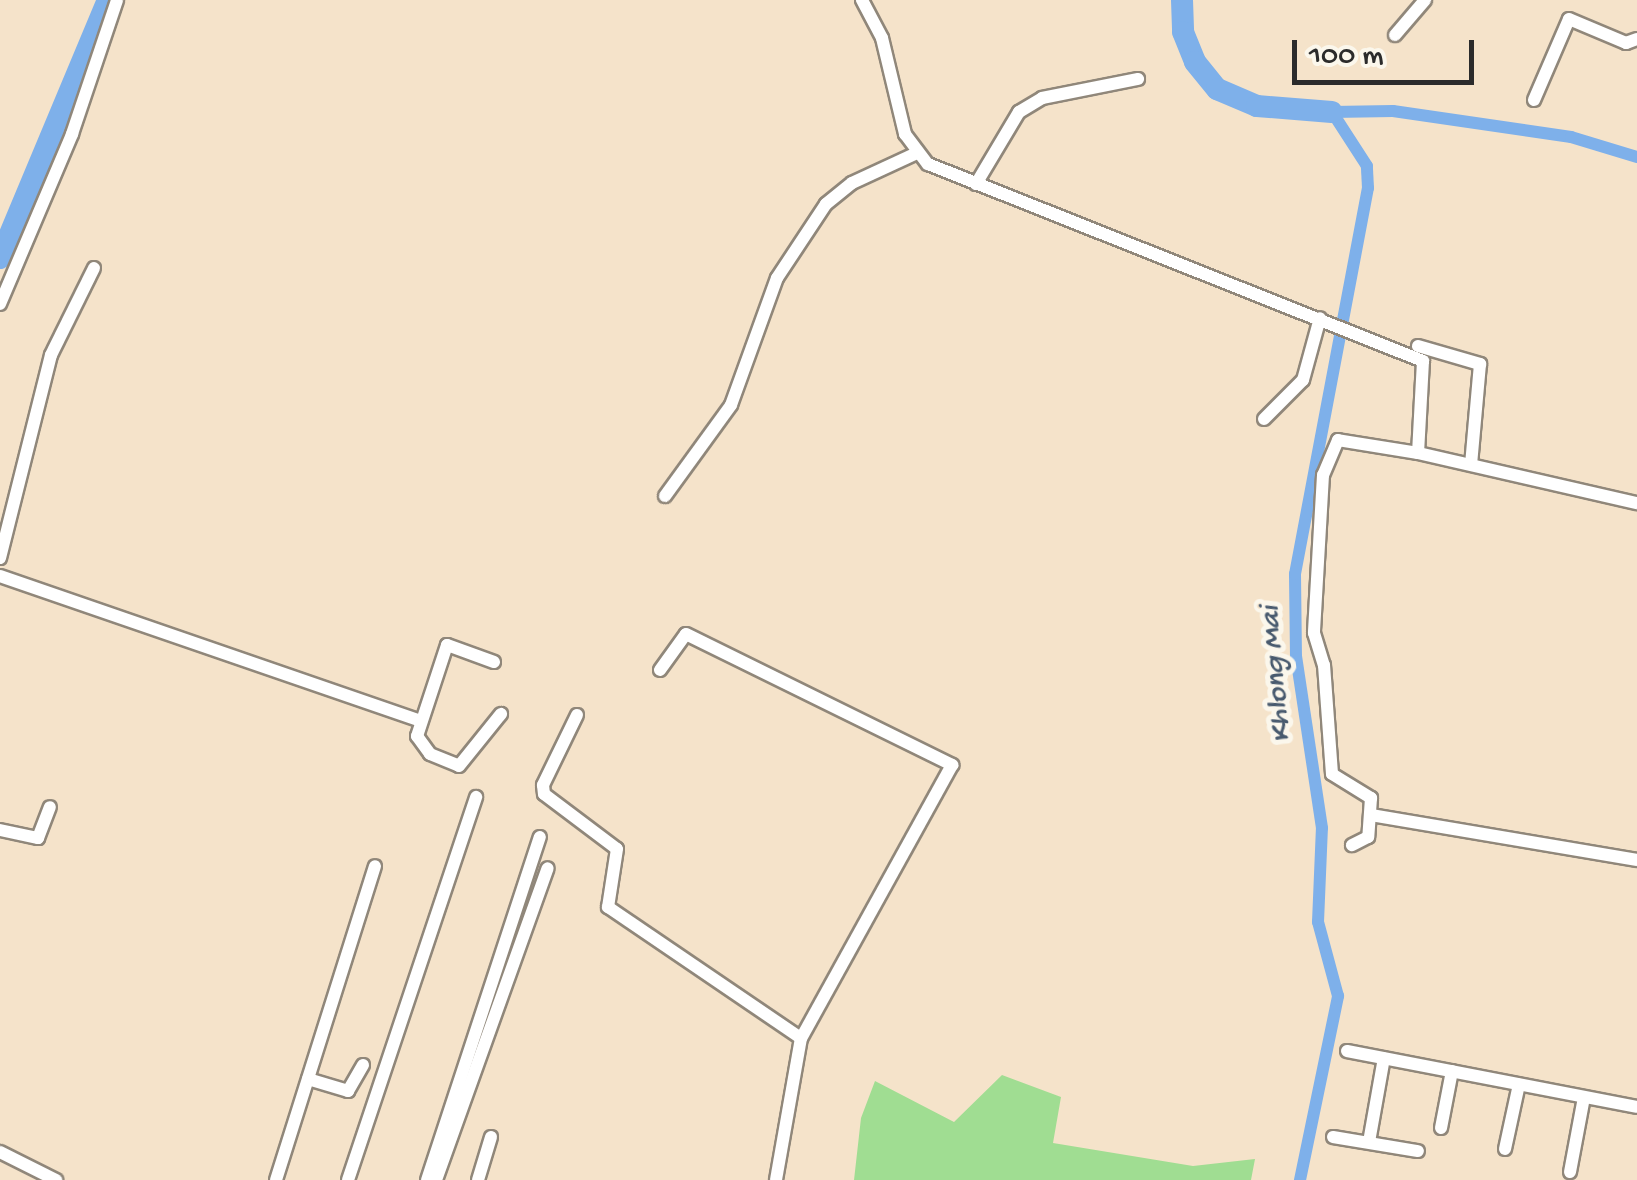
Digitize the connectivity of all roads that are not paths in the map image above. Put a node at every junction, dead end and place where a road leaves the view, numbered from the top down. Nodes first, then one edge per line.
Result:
1 (117, 0) edge
2 (862, 0) edge
3 (1425, 0) edge
4 (1395, 35) dead end
5 (1637, 39) edge
6 (1138, 79) dead end
7 (1534, 100) dead end
8 (912, 144) junction
9 (976, 184) junction
10 (94, 268) dead end
11 (0, 304) edge
12 (1326, 320) junction
13 (1418, 346) dead end
14 (1264, 419) dead end
15 (1418, 453) junction
16 (1472, 465) junction
17 (665, 496) dead end
18 (1637, 503) edge
19 (0, 558) edge
20 (0, 576) edge
21 (494, 662) dead end
22 (660, 670) dead end
23 (502, 714) dead end
24 (577, 715) dead end
25 (420, 721) junction
26 (476, 797) dead end
27 (50, 806) dead end
28 (1371, 815) junction
29 (0, 830) edge
30 (540, 838) dead end
31 (1352, 844) dead end
32 (1637, 860) edge
33 (375, 866) dead end
34 (548, 868) dead end
35 (801, 1038) junction
36 (1346, 1051) dead end
37 (1384, 1058) junction
38 (363, 1065) dead end
39 (1452, 1071) junction
40 (308, 1079) junction
41 (1519, 1084) junction
42 (1584, 1097) junction
43 (1637, 1107) edge
44 (1440, 1128) dead end
45 (491, 1137) dead end
46 (1334, 1137) dead end
47 (1369, 1142) junction
48 (1505, 1149) dead end
49 (1418, 1151) dead end
50 (0, 1152) edge
51 (1570, 1172) dead end
52 (53, 1179) edge
53 (276, 1180) edge
54 (348, 1180) edge
55 (426, 1180) edge
56 (436, 1180) edge
57 (478, 1180) edge
58 (776, 1180) edge

1 - 11 street
2 - 8 street
3 - 4 street
5 - 7 street
6 - 9 street
8 - 9 street
8 - 17 street
9 - 12 street
10 - 19 street
12 - 14 street
12 - 15 street
13 - 16 street
15 - 16 street
15 - 28 street
16 - 18 street
20 - 25 street
21 - 25 street
22 - 35 street
23 - 25 street
24 - 35 street
26 - 54 street
27 - 29 street
28 - 31 street
28 - 32 street
30 - 55 street
33 - 40 street
34 - 56 street
35 - 58 street
36 - 37 street
37 - 39 street
37 - 47 street
38 - 40 street
39 - 41 street
39 - 44 street
40 - 53 street
41 - 42 street
41 - 48 street
42 - 43 street
42 - 51 street
45 - 57 street
46 - 47 street
47 - 49 street
50 - 52 street

